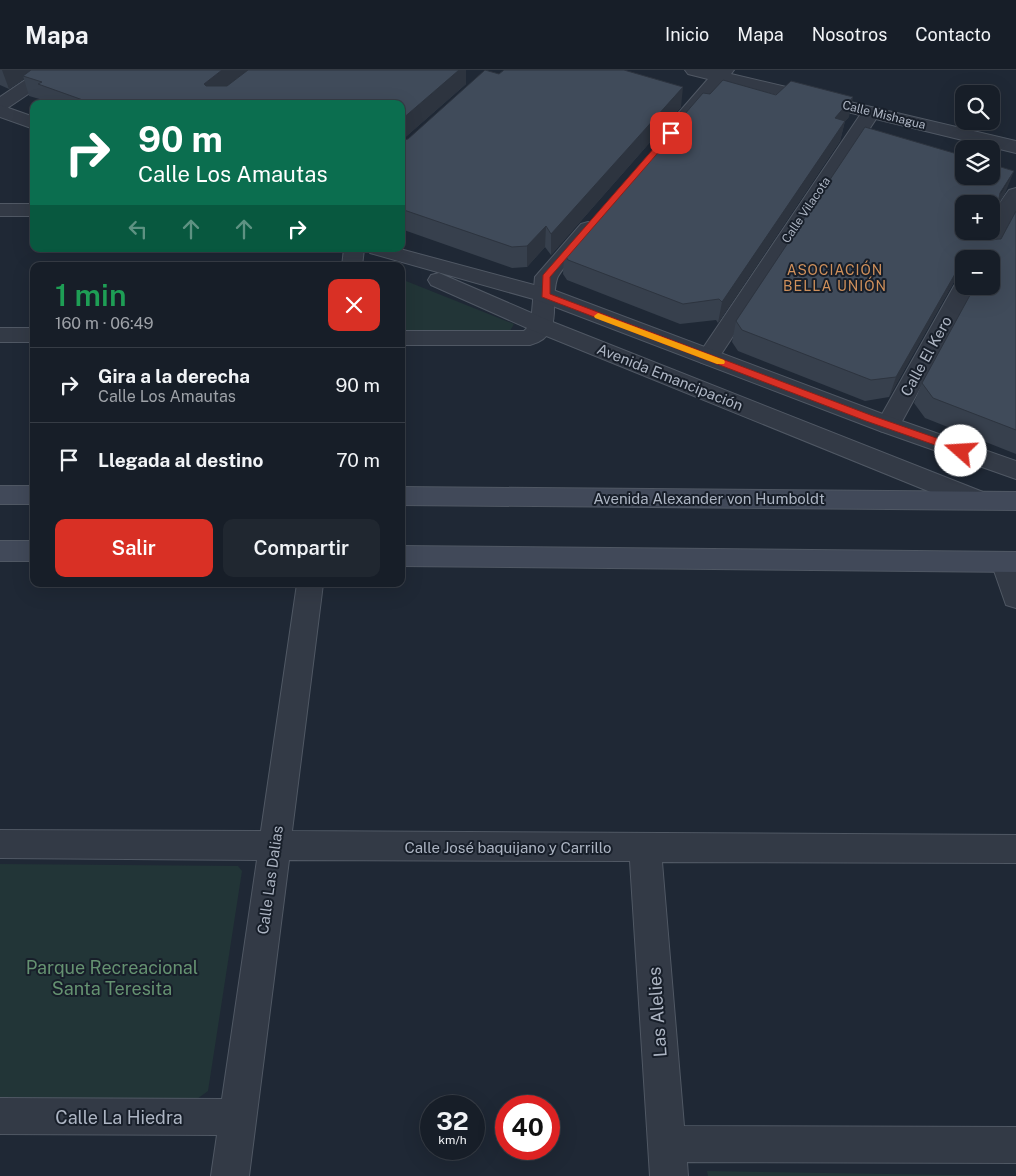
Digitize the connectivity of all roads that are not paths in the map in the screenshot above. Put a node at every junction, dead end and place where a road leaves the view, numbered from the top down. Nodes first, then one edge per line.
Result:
1 (52, 70) edge
2 (694, 70) edge
3 (723, 73) edge
4 (0, 105) edge
5 (0, 111) edge
6 (871, 112) junction
7 (30, 122) edge
8 (669, 135) edge
9 (1016, 147) edge
10 (1016, 194) edge
11 (0, 210) edge
12 (30, 210) edge
13 (598, 217) edge
14 (985, 250) edge
15 (376, 252) edge
16 (388, 252) edge
17 (398, 262) edge
18 (405, 265) edge
19 (545, 295) junction
20 (960, 295) edge
21 (542, 326) junction
22 (0, 335) edge
23 (30, 335) edge
24 (405, 338) edge
25 (708, 357) junction
26 (888, 425) junction
27 (1016, 470) edge
28 (0, 494) edge
29 (30, 495) edge
30 (405, 496) edge
31 (974, 499) junction
32 (1016, 501) edge
33 (0, 551) edge
34 (30, 551) edge
35 (405, 556) edge
36 (1010, 562) edge
37 (310, 587) edge
38 (1016, 597) edge
39 (0, 844) edge
40 (274, 845) junction
41 (645, 847) junction
42 (1016, 849) edge
43 (0, 1116) edge
44 (238, 1117) junction
45 (1016, 1145) edge
46 (668, 1160) edge
47 (230, 1176) edge

1 - 4 street
2 - 3 street, Calle Mishagua
3 - 6 street, Calle Mishagua
3 - 8 street
5 - 7 street
6 - 9 street, Calle Mishagua
6 - 25 street, Calle Vilacota
10 - 14 street
11 - 12 street
13 - 19 street
15 - 17 street, Avenida Emancipación
16 - 19 street, Avenida Emancipación
18 - 21 street, Avenida Emancipación
19 - 21 street
19 - 25 street, Avenida Emancipación
20 - 26 street, Calle El Kero
21 - 24 street
21 - 31 street, Avenida Emancipación
22 - 23 street
25 - 26 street, Avenida Emancipación
26 - 27 street, Avenida Emancipación
28 - 29 main road
30 - 31 main road, Avenida Alexander von Humboldt
31 - 32 main road, Avenida Alexander von Humboldt
33 - 34 main road
35 - 36 main road
36 - 38 street
37 - 40 street, Calle Las Dalias
39 - 40 street, Calle José baquijano y Carrillo
40 - 41 street, Calle José baquijano y Carrillo
40 - 44 street, Calle Las Dalias
41 - 42 street, Calle José baquijano y Carrillo
41 - 46 street, Las Alelies
43 - 44 street, Calle La Hiedra
44 - 47 street, Calle Las Dalias
45 - 46 street

